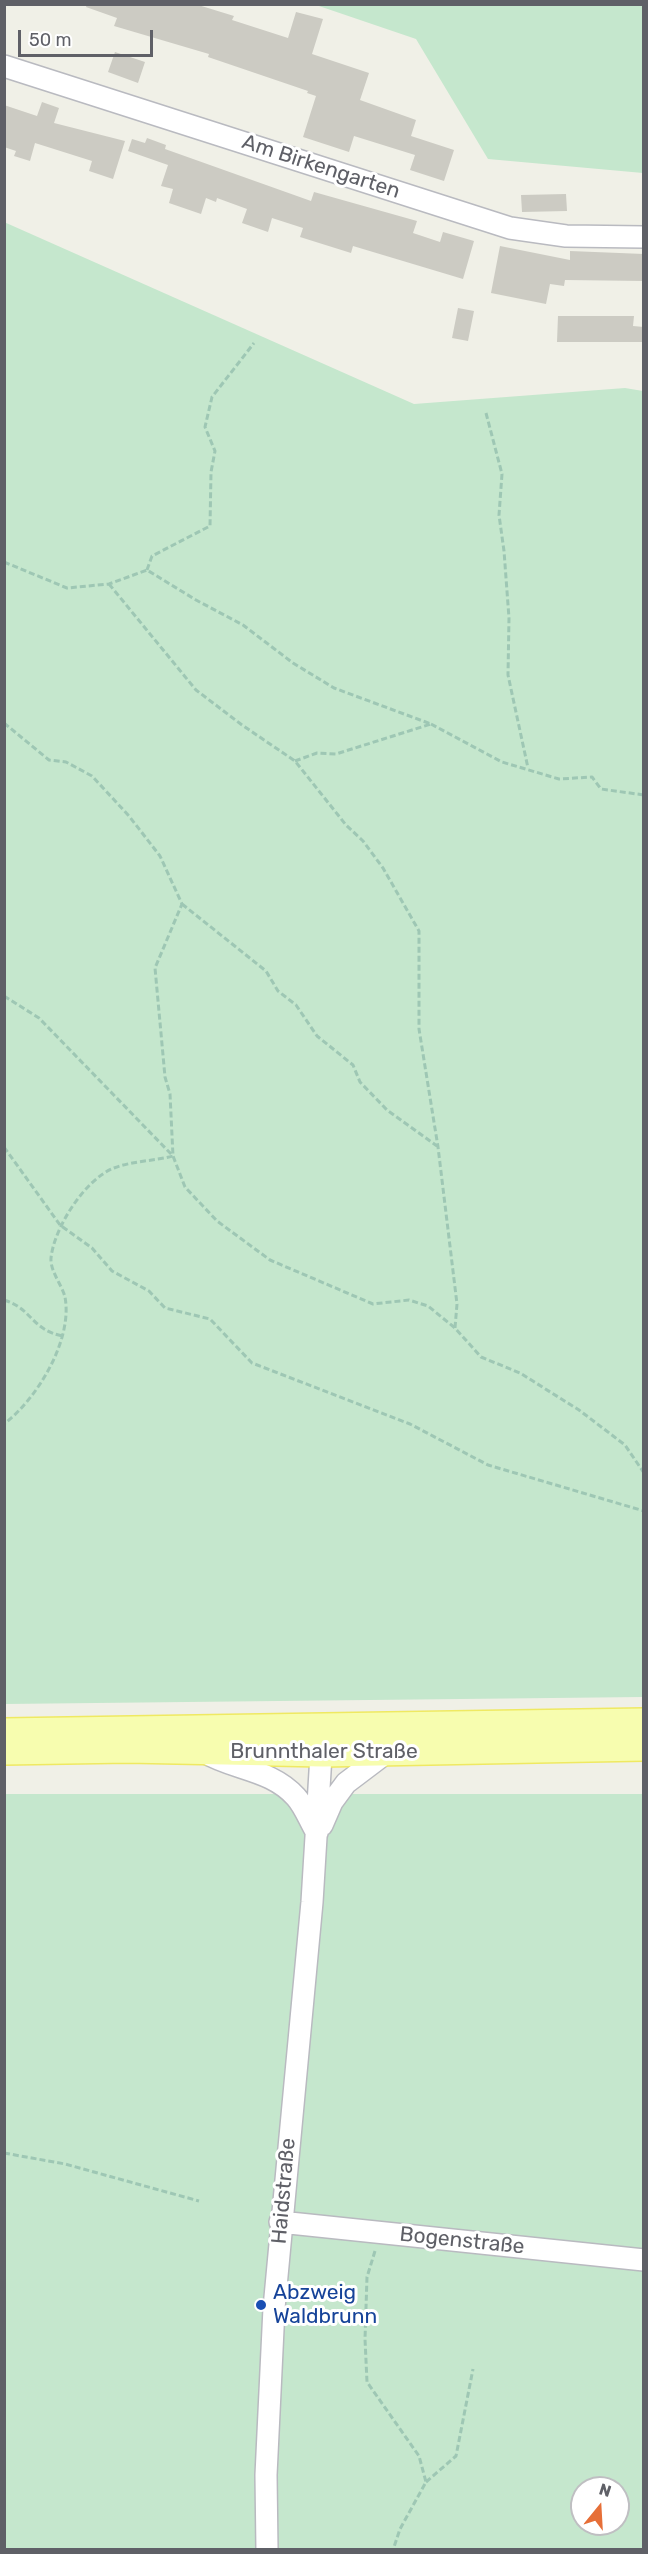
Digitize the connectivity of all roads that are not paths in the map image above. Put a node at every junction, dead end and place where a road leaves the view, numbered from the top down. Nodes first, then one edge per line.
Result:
1 (4, 66) edge
2 (644, 237) edge
3 (644, 1722) edge
4 (322, 1726) junction
5 (4, 1732) edge
6 (644, 1747) edge
7 (4, 1751) edge
8 (204, 1752) junction
9 (387, 1752) junction
10 (323, 1753) junction
11 (317, 1833) junction
12 (280, 2222) junction
13 (644, 2260) edge
14 (267, 2550) edge

1 - 2 street, Am Birkengarten
3 - 4 main road, Brunnthaler Straße
4 - 5 main road, Brunnthaler Straße
4 - 10 street, Haidstraße
6 - 9 main road, Brunnthaler Straße
7 - 8 main road, Brunnthaler Straße
8 - 10 main road, Brunnthaler Straße
8 - 11 street
9 - 10 main road, Brunnthaler Straße
9 - 11 street, Haidstraße
10 - 11 street, Haidstraße
11 - 12 street, Haidstraße
12 - 13 street, Bogenstraße
12 - 14 street, Haidstraße

